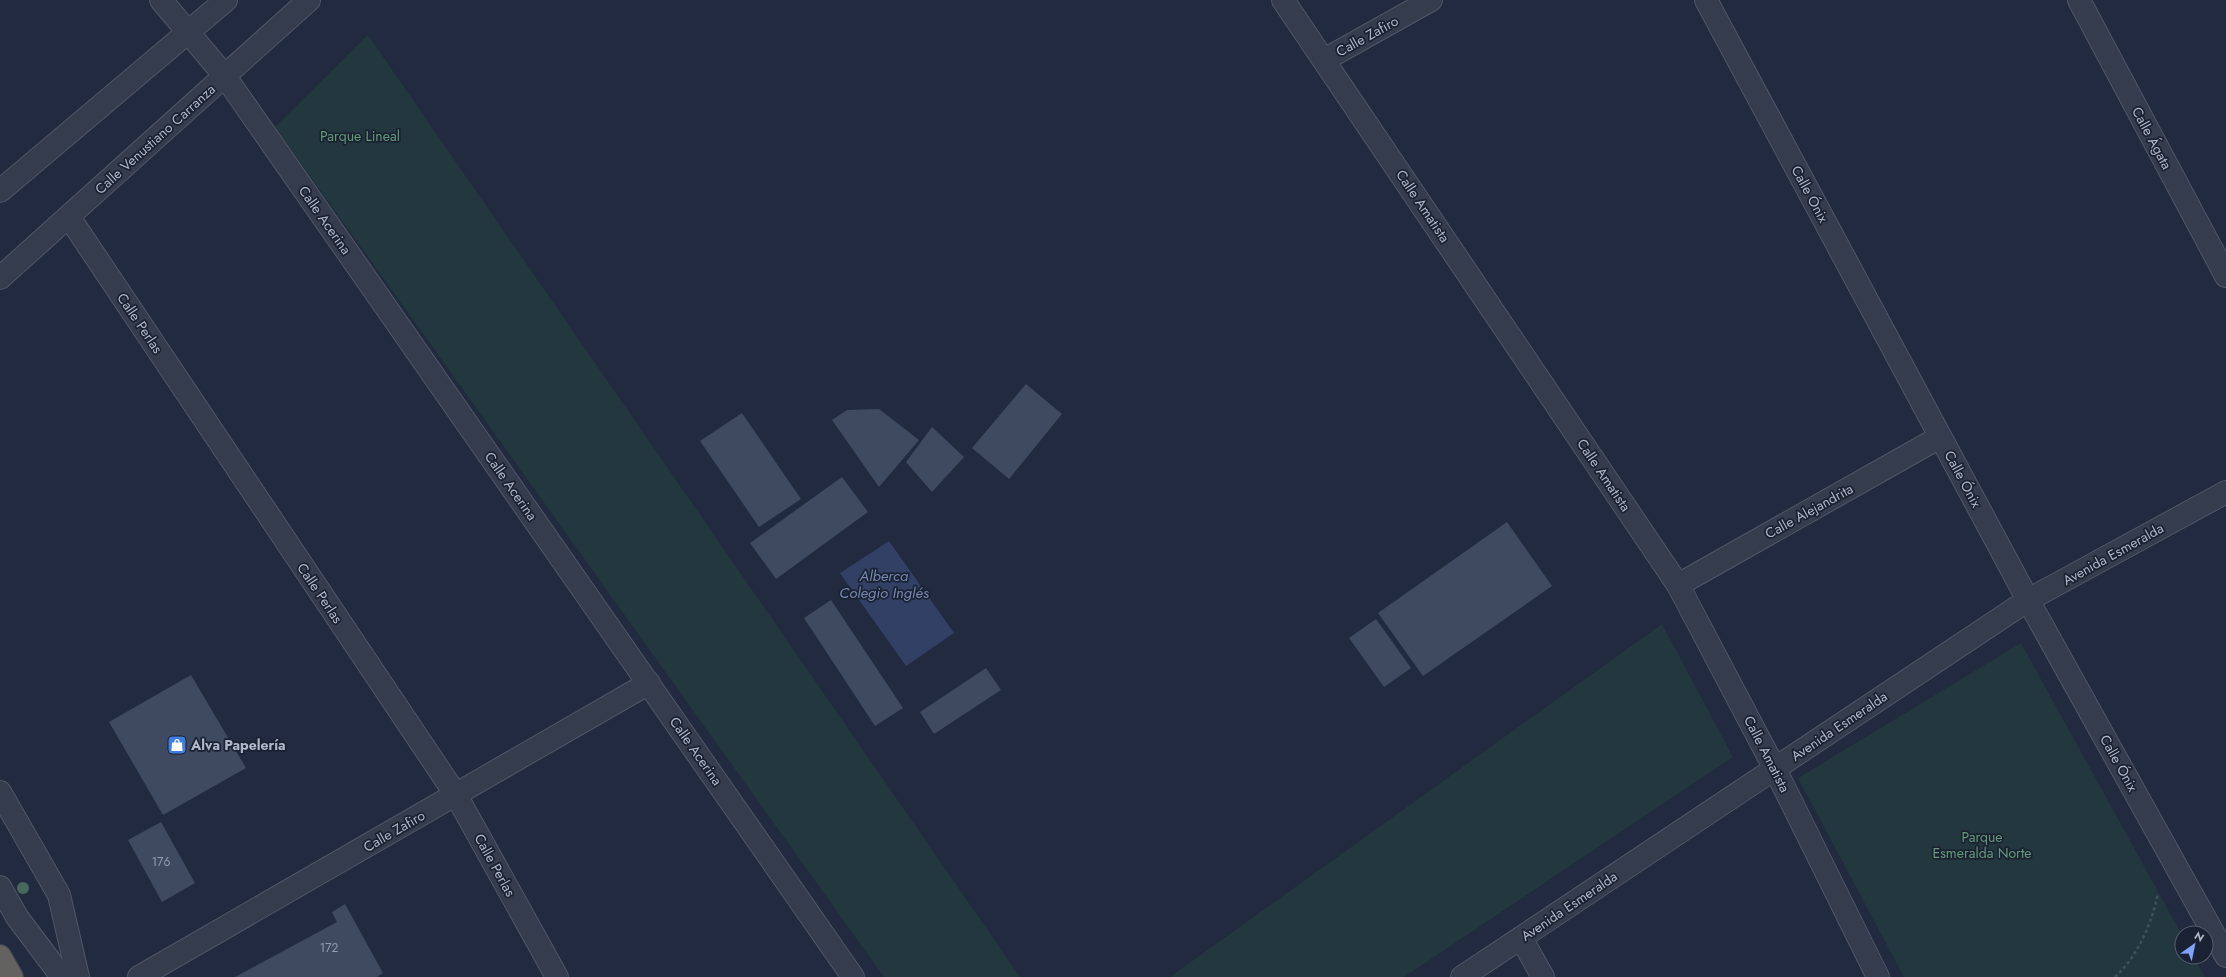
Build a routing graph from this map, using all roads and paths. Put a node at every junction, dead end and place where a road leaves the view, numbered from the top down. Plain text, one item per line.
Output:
1 (161, 0) edge
2 (226, 0) edge
3 (309, 0) edge
4 (1283, 0) edge
5 (1431, 0) edge
6 (1706, 0) edge
7 (2079, 0) edge
8 (188, 32) junction
9 (1324, 60) junction
10 (224, 75) junction
11 (0, 191) edge
12 (69, 217) junction
13 (2226, 276) edge
14 (0, 278) edge
15 (1940, 436) junction
16 (2226, 492) edge
17 (1678, 585) junction
18 (2028, 600) junction
19 (649, 684) junction
20 (1775, 769) junction
21 (0, 792) edge
22 (456, 795) junction
23 (0, 887) edge
24 (2159, 891) dead end
25 (1521, 938) junction
26 (0, 956) edge
27 (2226, 956) edge
28 (12, 977) edge
29 (62, 977) edge
30 (78, 977) edge
31 (139, 977) edge
32 (557, 977) edge
33 (853, 977) edge
34 (1462, 977) edge
35 (1542, 977) edge
36 (1878, 977) edge
37 (2115, 977) edge

1 - 8 street, Calle Acerina
2 - 8 street
3 - 10 street, Calle Venustiano Carranza
4 - 9 street, Calle Amatista
5 - 9 street, Calle Zafiro
6 - 15 street, Calle Ónix
7 - 13 street, Calle Ágata
8 - 10 street, Calle Acerina
8 - 11 street
9 - 17 street, Calle Amatista
10 - 12 street, Calle Venustiano Carranza
10 - 19 street, Calle Acerina
12 - 14 street, Calle Venustiano Carranza
12 - 22 street, Calle Perlas
15 - 17 street, Calle Alejandrita
15 - 18 street, Calle Ónix
16 - 18 street, Avenida Esmeralda
17 - 20 street, Calle Amatista
18 - 20 street, Avenida Esmeralda
18 - 27 street, Calle Ónix
19 - 22 street, Calle Zafiro
19 - 33 street, Calle Acerina
20 - 25 street, Avenida Esmeralda
20 - 36 street, Calle Amatista
21 - 30 street
22 - 31 street, Calle Zafiro
22 - 32 street, Calle Perlas
23 - 29 street
24 - 37 path
25 - 34 street, Avenida Esmeralda
25 - 35 street
26 - 28 highway

